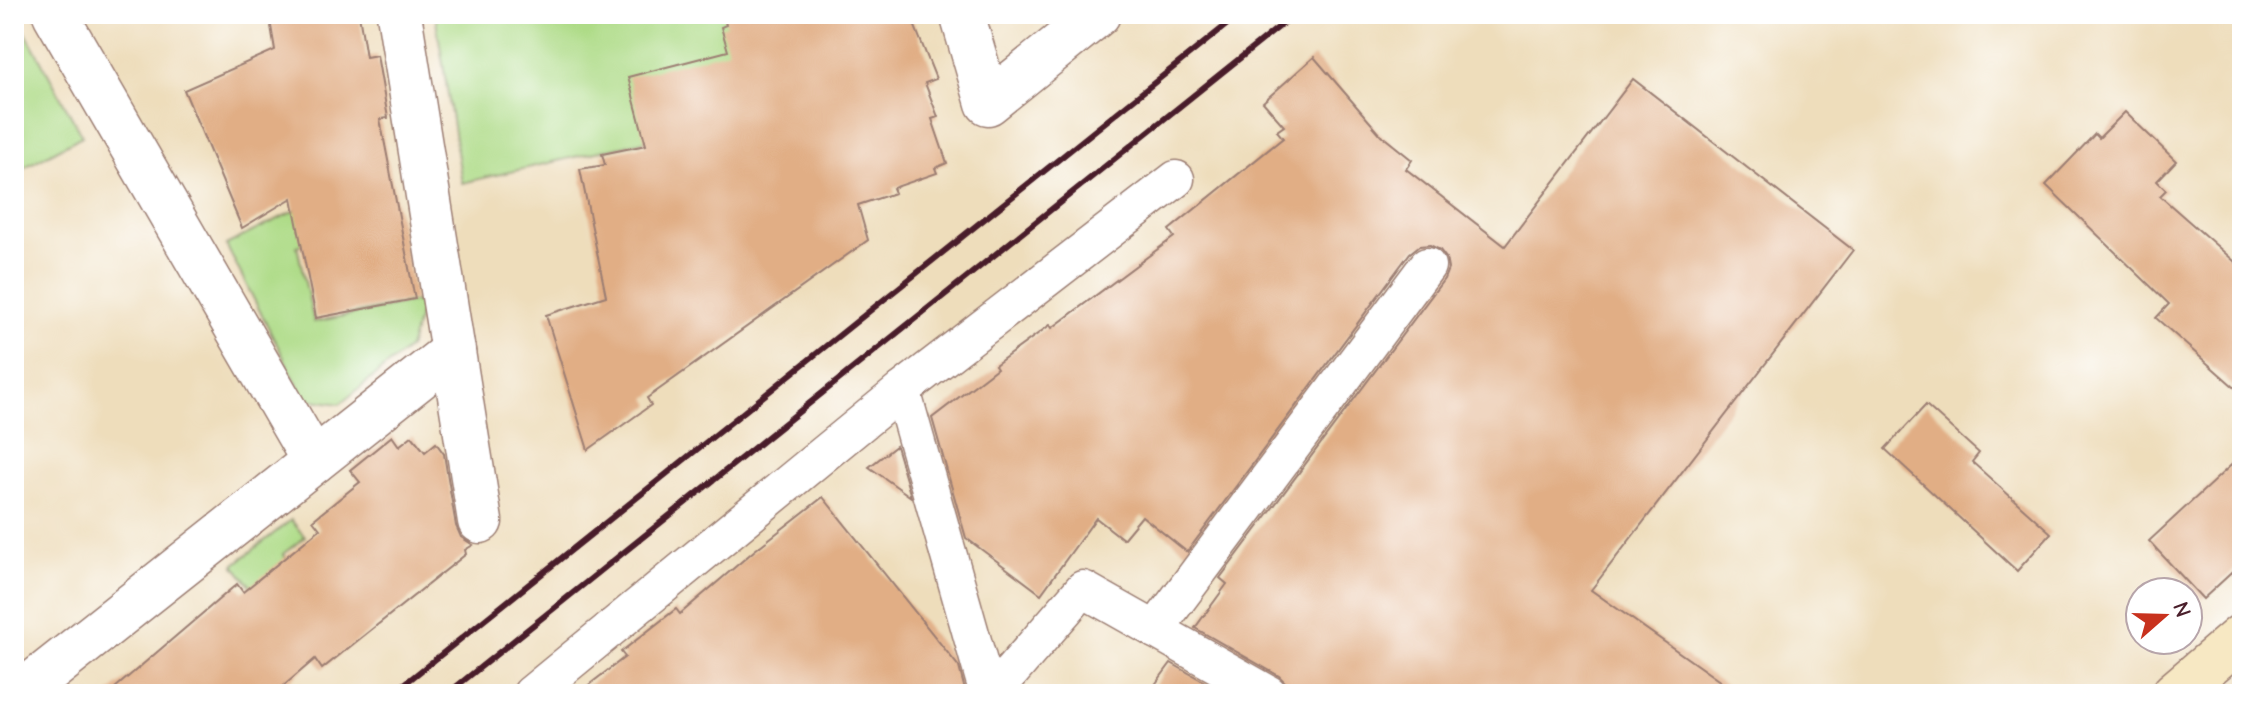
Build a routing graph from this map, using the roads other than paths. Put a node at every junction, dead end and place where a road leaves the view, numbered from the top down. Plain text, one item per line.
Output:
1 (55, 14) edge
2 (399, 14) edge
3 (962, 14) edge
4 (1098, 14) edge
5 (1176, 179) dead end
6 (1427, 266) dead end
7 (453, 351) junction
8 (902, 390) junction
9 (314, 461) junction
10 (480, 521) dead end
11 (1155, 630) junction
12 (2242, 636) edge
13 (2193, 688) edge
14 (20, 694) edge
15 (531, 694) edge
16 (990, 694) edge
17 (1269, 694) edge

1 - 9 street
2 - 7 street
3 - 4 street
5 - 8 lane
6 - 11 lane
7 - 9 street
7 - 10 street
8 - 15 lane
8 - 16 lane
9 - 14 street
11 - 16 lane
11 - 17 lane
12 - 13 main road

